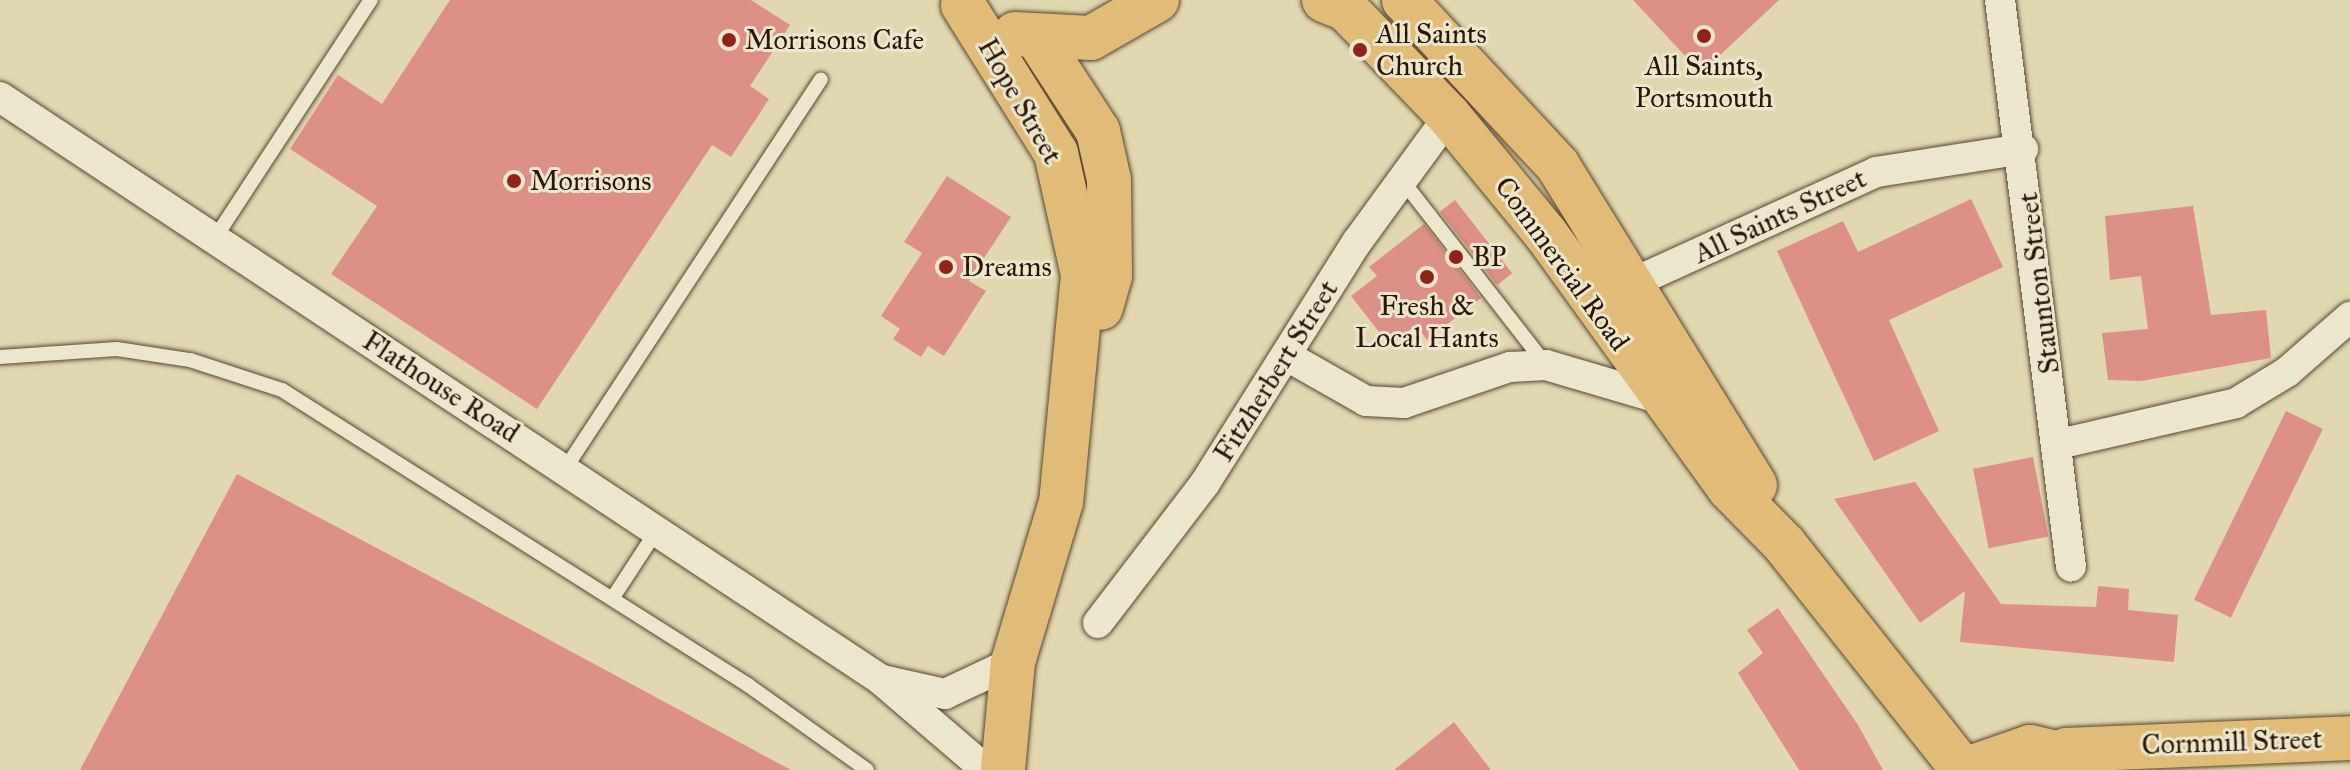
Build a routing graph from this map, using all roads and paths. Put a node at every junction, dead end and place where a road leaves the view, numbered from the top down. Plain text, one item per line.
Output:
1 (371, 0) edge
2 (1324, 0) edge
3 (1404, 0) edge
4 (2000, 0) edge
5 (961, 2) edge
6 (1157, 5) edge
7 (1038, 39) junction
8 (821, 80) dead end
9 (0, 97) edge
10 (1449, 116) junction
11 (2023, 149) junction
12 (1402, 180) junction
13 (215, 238) junction
14 (1635, 282) junction
15 (2350, 317) edge
16 (1287, 356) junction
17 (0, 357) edge
18 (1546, 365) junction
19 (1076, 391) junction
20 (1658, 398) junction
21 (2059, 444) junction
22 (565, 469) junction
23 (657, 530) junction
24 (1784, 544) junction
25 (2071, 567) dead end
26 (612, 599) junction
27 (1098, 623) dead end
28 (1013, 662) junction
29 (880, 679) junction
30 (2350, 738) edge
31 (2066, 750) junction
32 (867, 770) edge
33 (986, 770) edge
34 (1003, 770) edge
35 (1964, 770) edge
36 (2105, 770) edge

1 - 13 lane
2 - 10 main road, Commercial Road
3 - 14 main road, Commercial Road
4 - 11 street, Staunton Street
5 - 7 main road
5 - 19 main road, Hope Street
6 - 7 main road
7 - 19 main road, Hope Street
8 - 22 lane
9 - 13 street, Flathouse Road
10 - 12 street, Fitzherbert Street
10 - 20 main road, Commercial Road
11 - 14 street, All Saints Street
11 - 21 street, Staunton Street
12 - 16 street, Fitzherbert Street
12 - 18 lane
13 - 22 street, Flathouse Road
14 - 24 main road, Commercial Road
15 - 21 street
16 - 18 street
16 - 27 street, Fitzherbert Street
17 - 26 lane
18 - 20 street
19 - 28 main road, Hope Street
20 - 24 main road, Commercial Road
21 - 25 street, Staunton Street
22 - 23 street, Flathouse Road
23 - 26 lane
23 - 29 street, Flathouse Road
24 - 35 main road, Commercial Road
26 - 32 lane
28 - 29 street
28 - 34 main road, Hope Street
29 - 33 street
30 - 31 main road, Cornmill Street
31 - 35 main road, Cornmill Street
31 - 36 main road

